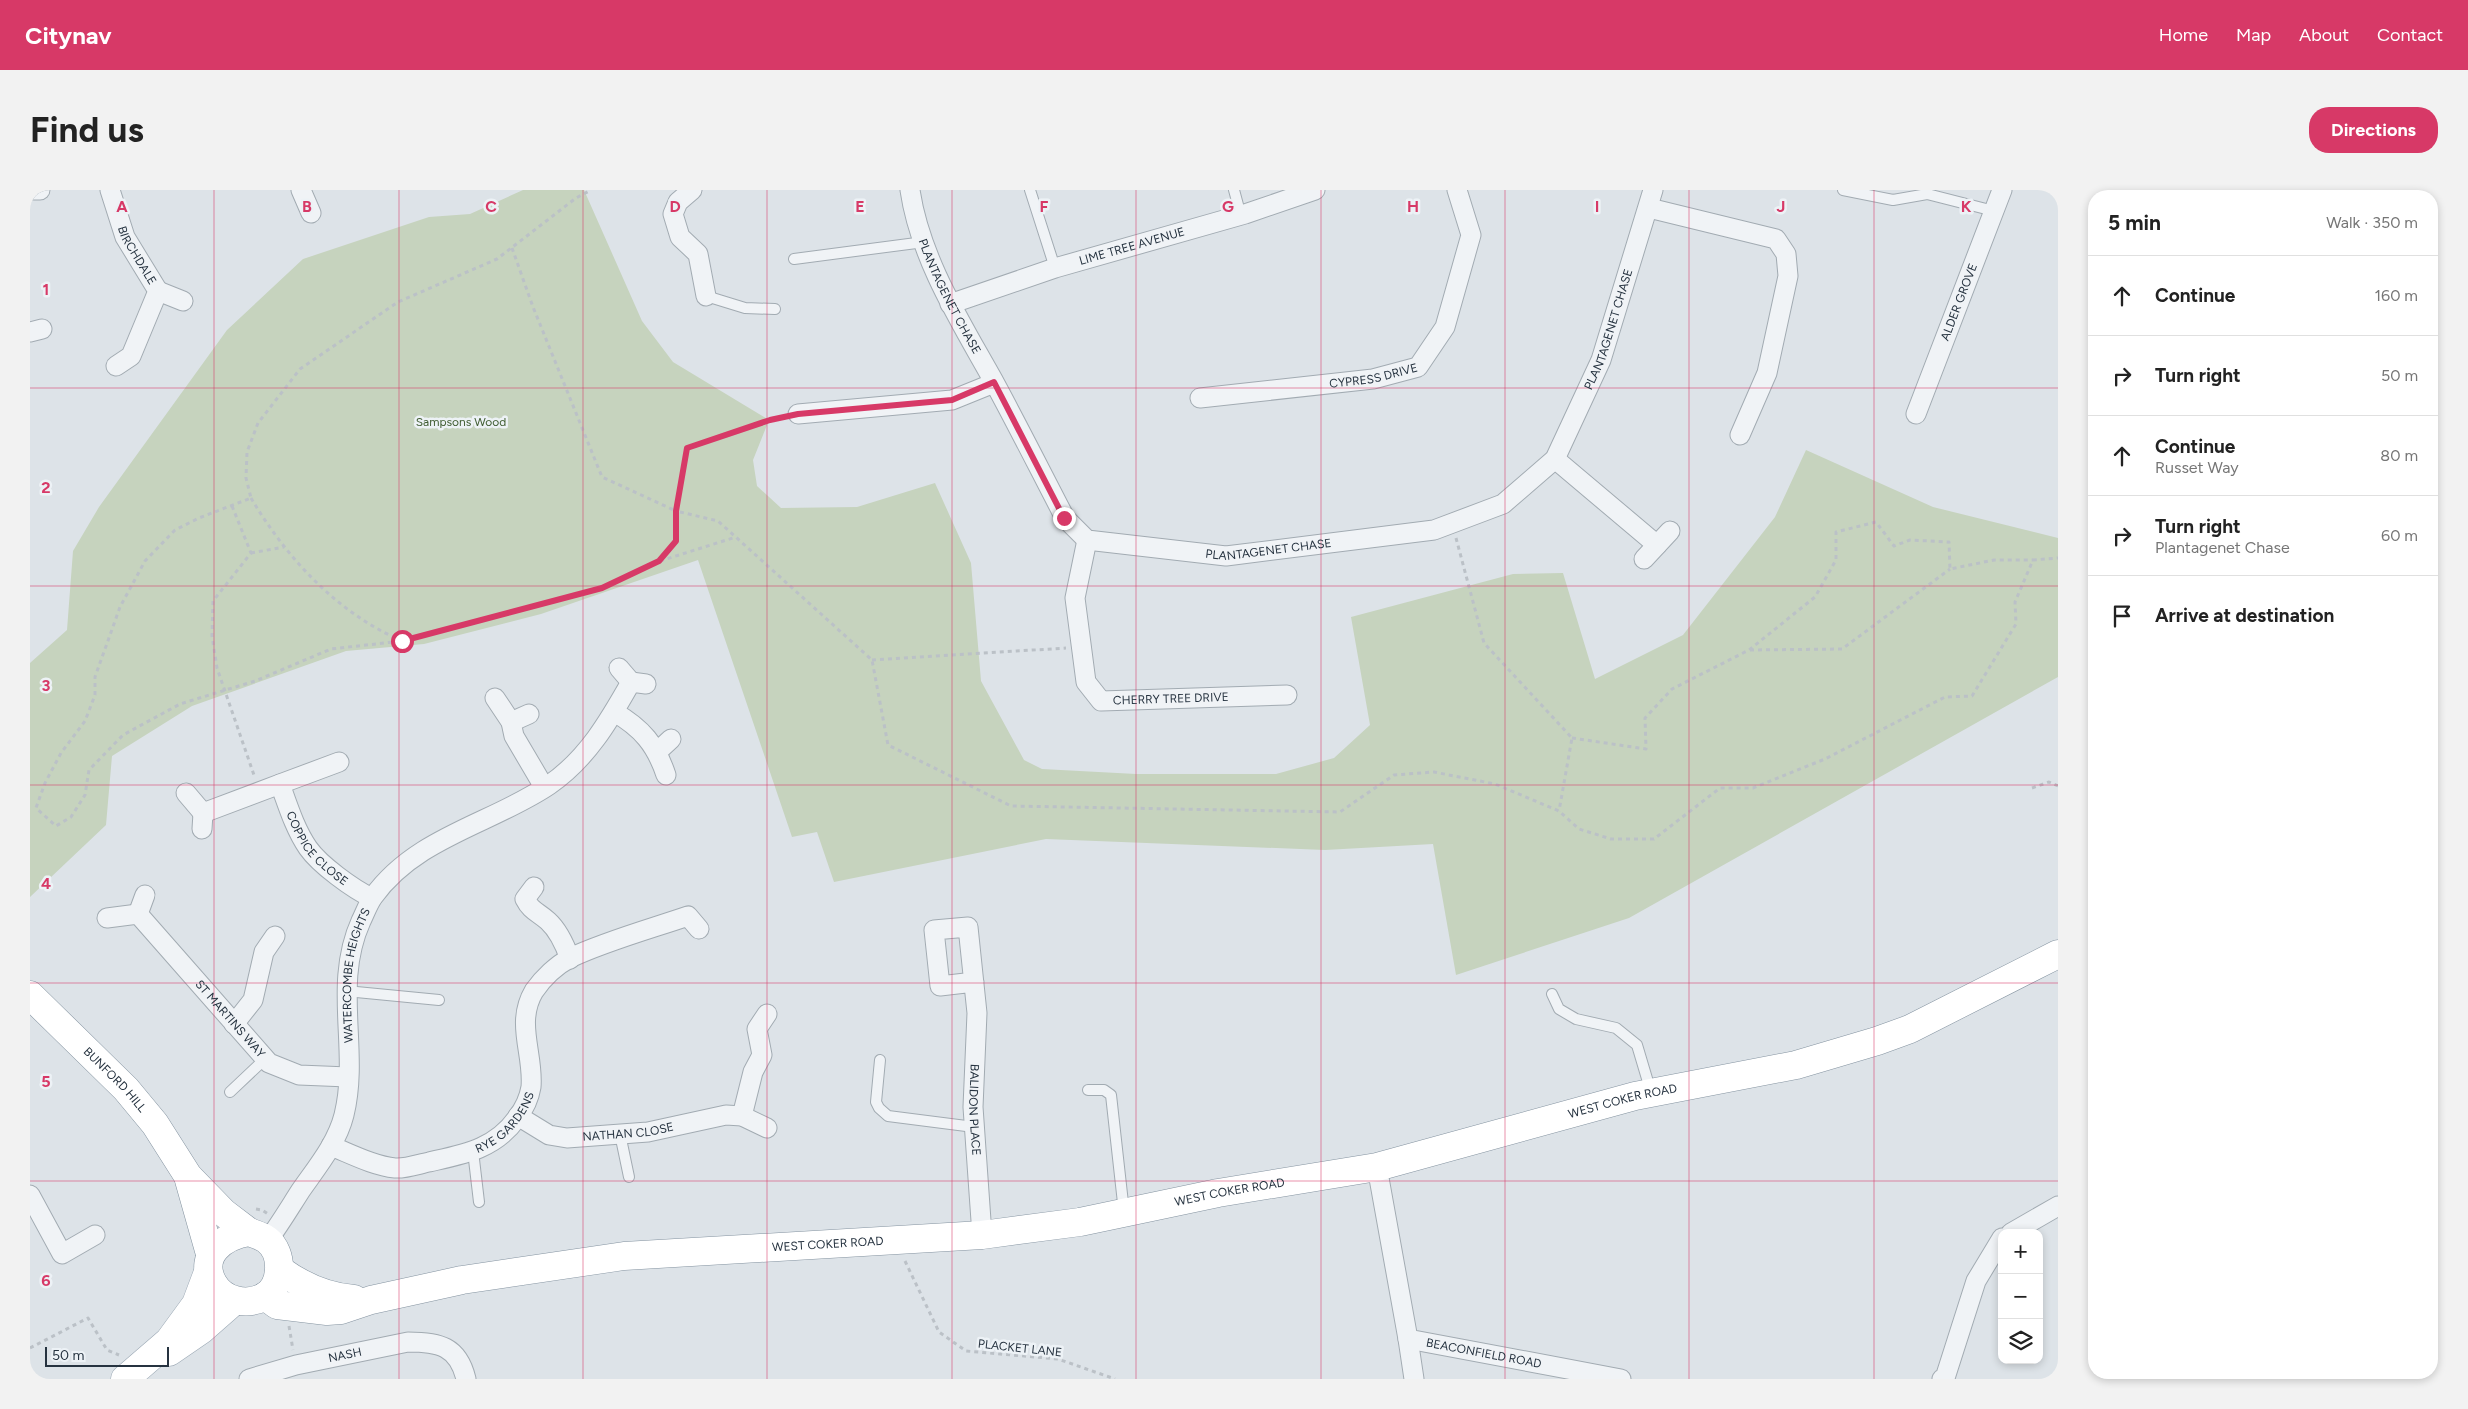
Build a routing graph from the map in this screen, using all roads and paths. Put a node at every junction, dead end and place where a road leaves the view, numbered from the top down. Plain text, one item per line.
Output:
1 (34, 190) edge
2 (40, 190) edge
3 (110, 190) edge
4 (302, 190) edge
5 (591, 190) edge
6 (692, 190) edge
7 (910, 190) edge
8 (1030, 190) edge
9 (1234, 190) edge
10 (1315, 190) edge
11 (1457, 190) edge
12 (1653, 190) edge
13 (1843, 190) edge
14 (2002, 190) edge
15 (1649, 208) junction
16 (1994, 211) junction
17 (311, 213) dead end
18 (1241, 216) junction
19 (924, 242) junction
20 (512, 248) junction
21 (794, 259) dead end
22 (1055, 268) junction
23 (158, 291) junction
24 (706, 296) joint
25 (183, 301) dead end
26 (950, 304) junction
27 (775, 309) dead end
28 (116, 366) dead end
29 (994, 382) junction
30 (1200, 398) dead end
31 (798, 414) joint
32 (1916, 414) dead end
33 (1740, 436) dead end
34 (1555, 460) junction
35 (251, 498) junction
36 (232, 506) junction
37 (676, 511) junction
38 (1452, 523) junction
39 (1670, 531) dead end
40 (736, 537) junction
41 (1087, 540) junction
42 (1657, 545) junction
43 (284, 547) junction
44 (250, 553) junction
45 (2058, 558) edge
46 (1644, 559) dead end
47 (2033, 560) junction
48 (659, 561) junction
49 (1950, 569) junction
50 (402, 641) junction
51 (1081, 647) junction
52 (1749, 650) junction
53 (872, 660) junction
54 (632, 678) dead end
55 (225, 691) junction
56 (1286, 695) dead end
57 (495, 698) dead end
58 (614, 712) junction
59 (529, 714) dead end
60 (511, 722) junction
61 (1572, 738) junction
62 (339, 762) dead end
63 (666, 775) dead end
64 (280, 784) junction
65 (2058, 786) edge
66 (544, 787) junction
67 (2032, 788) dead end
68 (260, 792) junction
69 (186, 793) dead end
70 (1559, 811) junction
71 (145, 895) dead end
72 (523, 895) dead end
73 (372, 898) junction
74 (138, 914) junction
75 (691, 915) dead end
76 (107, 918) dead end
77 (275, 936) dead end
78 (2058, 954) edge
79 (570, 958) junction
80 (974, 982) dead end
81 (346, 991) junction
82 (1552, 994) dead end
83 (30, 995) edge
84 (439, 1000) dead end
85 (234, 1024) junction
86 (755, 1024) dead end
87 (265, 1059) junction
88 (880, 1060) dead end
89 (348, 1077) junction
90 (1088, 1090) dead end
91 (230, 1092) dead end
92 (1651, 1093) junction
93 (518, 1116) junction
94 (742, 1116) junction
95 (974, 1127) junction
96 (767, 1128) dead end
97 (620, 1134) junction
98 (331, 1146) junction
99 (472, 1151) junction
100 (1377, 1167) junction
101 (188, 1176) junction
102 (629, 1177) dead end
103 (30, 1195) edge
104 (479, 1202) dead end
105 (2058, 1206) edge
106 (1124, 1213) junction
107 (2017, 1229) edge
108 (95, 1235) dead end
109 (982, 1235) junction
110 (258, 1236) junction
111 (895, 1240) junction
112 (1998, 1245) edge
113 (280, 1270) junction
114 (217, 1278) junction
115 (265, 1296) junction
116 (371, 1300) junction
117 (1408, 1339) junction
118 (30, 1348) edge
119 (107, 1350) dead end
120 (126, 1379) edge
121 (249, 1379) edge
122 (466, 1379) edge
123 (1115, 1379) edge
124 (1414, 1379) edge
125 (1621, 1379) edge
126 (1944, 1379) edge

1 - 2 street
3 - 23 street, BIRCHDALE
4 - 17 street
5 - 20 path
6 - 24 street
7 - 19 street, PLANTAGENET CHASE
8 - 22 lane
9 - 18 lane
10 - 18 street, LIME TREE AVENUE
11 - 30 street, CYPRESS DRIVE
12 - 15 street, PLANTAGENET CHASE
13 - 16 lane
14 - 16 street, ALDER GROVE
15 - 33 street
15 - 34 street, PLANTAGENET CHASE
16 - 32 street, ALDER GROVE
18 - 22 street, LIME TREE AVENUE
19 - 21 lane
19 - 26 street, PLANTAGENET CHASE
20 - 35 path
20 - 37 path
22 - 26 street, LIME TREE AVENUE
23 - 25 street, BIRCHDALE
23 - 28 street, BIRCHDALE
24 - 27 lane
26 - 29 street, PLANTAGENET CHASE
29 - 31 street
29 - 41 street, PLANTAGENET CHASE
31 - 37 path
34 - 38 street, PLANTAGENET CHASE
34 - 42 street
35 - 36 path
35 - 43 path
36 - 44 path
36 - 55 path
37 - 40 path
37 - 48 path
38 - 41 street, PLANTAGENET CHASE
38 - 61 path
39 - 42 street
40 - 48 path
40 - 53 path
41 - 51 street, CHERRY TREE DRIVE
42 - 46 street
43 - 44 path
43 - 50 path
44 - 55 path
45 - 47 path
47 - 49 path
47 - 70 path
48 - 50 path
49 - 52 path
49 - 52 path
50 - 55 path
51 - 53 path
51 - 56 street, CHERRY TREE DRIVE
52 - 61 path
53 - 70 path
54 - 58 street, WATERCOMBE HEIGHTS
55 - 68 path
57 - 60 street
58 - 63 street
58 - 66 street, WATERCOMBE HEIGHTS
59 - 60 street
60 - 66 street
61 - 70 path
62 - 64 street
64 - 68 street
64 - 73 street, COPPICE CLOSE
65 - 67 path
66 - 73 street, WATERCOMBE HEIGHTS
68 - 69 street
71 - 74 street
72 - 79 street
73 - 81 street, WATERCOMBE HEIGHTS
74 - 76 street
74 - 85 street, ST MARTINS WAY
75 - 79 street, RYE GARDENS
77 - 85 street
78 - 92 main road, WEST COKER ROAD
79 - 93 street, RYE GARDENS
80 - 95 street, BALIDON PLACE
81 - 84 lane
81 - 89 street, WATERCOMBE HEIGHTS
82 - 92 lane
83 - 101 main road, BUNFORD HILL
85 - 87 street, ST MARTINS WAY
86 - 94 street
87 - 89 street, ST MARTINS WAY
87 - 91 lane
88 - 95 lane
89 - 98 street, WATERCOMBE HEIGHTS
90 - 106 lane
92 - 100 main road, WEST COKER ROAD
93 - 97 street, NATHAN CLOSE
93 - 99 street, RYE GARDENS
94 - 96 street, NATHAN CLOSE
94 - 97 street, NATHAN CLOSE
95 - 109 street, BALIDON PLACE
97 - 102 lane
98 - 99 street, RYE GARDENS
98 - 110 street, WATERCOMBE HEIGHTS
99 - 104 lane
100 - 106 main road, WEST COKER ROAD
100 - 117 street, BEACONFIELD ROAD
101 - 110 main road
101 - 114 main road
103 - 108 street
105 - 107 street
106 - 109 main road, WEST COKER ROAD
109 - 111 main road, WEST COKER ROAD
110 - 113 main road
110 - 114 main road
111 - 116 main road, WEST COKER ROAD
111 - 123 path, PLACKET LANE
112 - 126 street
113 - 115 main road
113 - 116 main road, WEST COKER ROAD
114 - 115 main road
114 - 120 main road
114 - 120 main road
115 - 116 main road, WEST COKER ROAD
117 - 124 street, BEACONFIELD ROAD
117 - 125 street, BEACONFIELD ROAD
118 - 119 path
121 - 122 street, NASH

